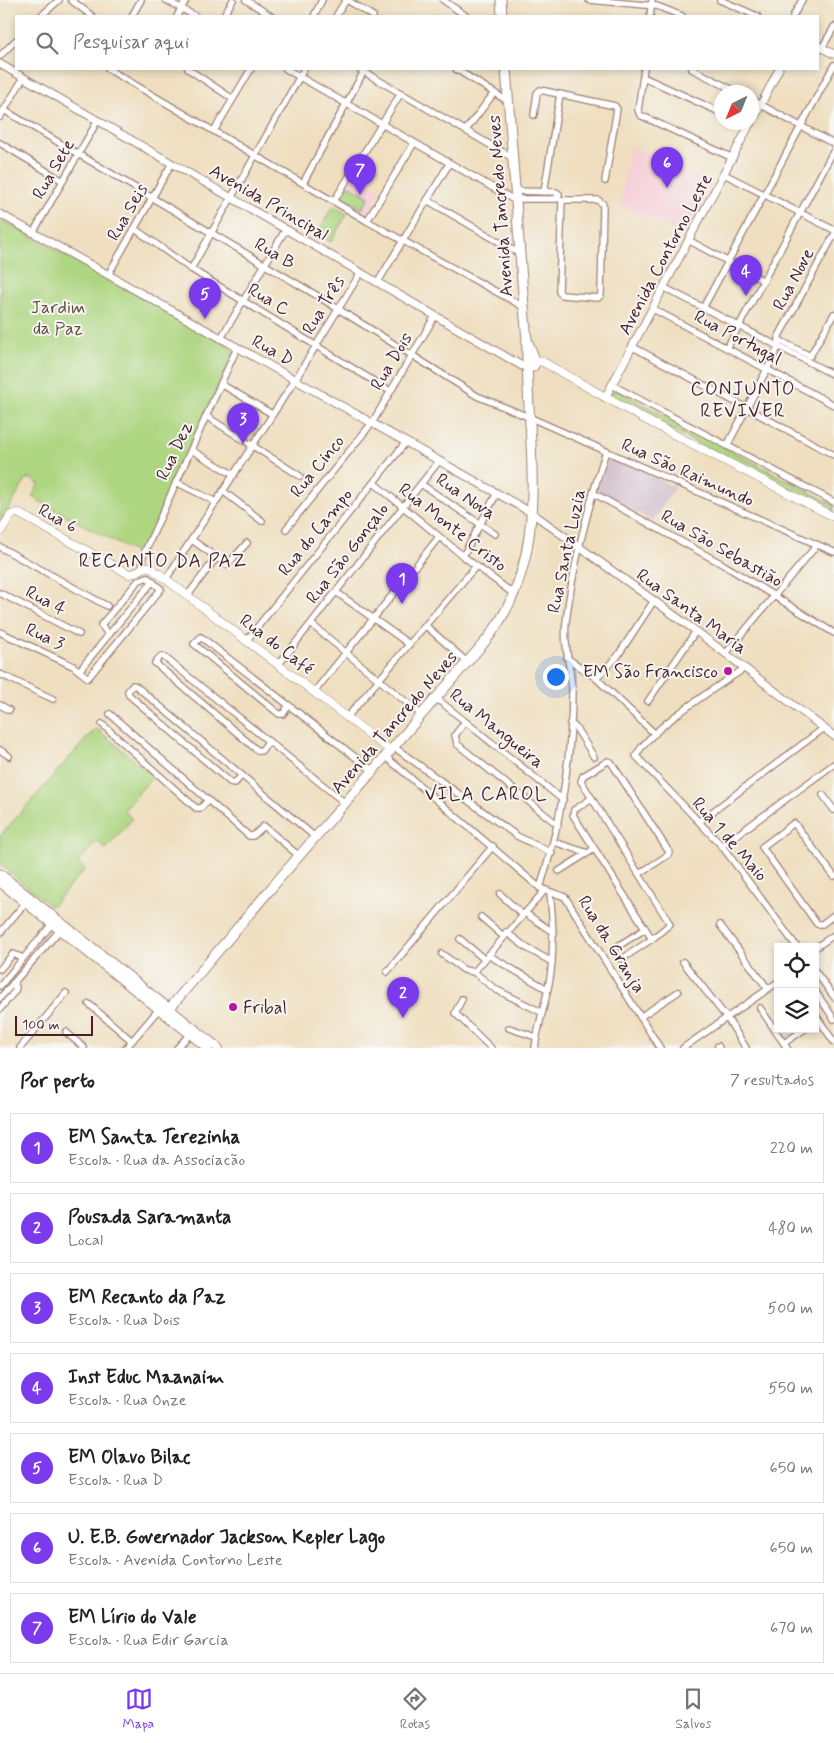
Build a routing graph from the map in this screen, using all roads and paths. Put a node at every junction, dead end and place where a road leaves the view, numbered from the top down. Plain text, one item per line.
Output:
1 (60, 0) edge
2 (71, 0) edge
3 (141, 0) edge
4 (166, 0) edge
5 (186, 0) edge
6 (233, 0) edge
7 (246, 0) edge
8 (322, 0) edge
9 (347, 0) edge
10 (443, 0) edge
11 (501, 0) edge
12 (589, 0) edge
13 (720, 0) edge
14 (802, 0) edge
15 (652, 3) edge
16 (181, 8) junction
17 (42, 15) edge
18 (91, 15) edge
19 (133, 15) edge
20 (178, 15) edge
21 (193, 15) edge
22 (224, 15) edge
23 (269, 15) edge
24 (314, 15) edge
25 (337, 15) edge
26 (371, 15) edge
27 (465, 15) edge
28 (502, 15) edge
29 (680, 15) edge
30 (756, 15) edge
31 (794, 15) edge
32 (834, 26) edge
33 (15, 41) edge
34 (820, 47) edge
35 (834, 54) edge
36 (0, 56) edge
37 (0, 64) edge
38 (834, 65) edge
39 (110, 70) edge
40 (191, 70) edge
41 (250, 70) edge
42 (288, 70) edge
43 (304, 70) edge
44 (362, 70) edge
45 (458, 70) edge
46 (506, 70) edge
47 (644, 70) edge
48 (694, 70) edge
49 (778, 70) edge
50 (24, 77) junction
51 (300, 77) junction
52 (643, 77) junction
53 (723, 85) edge
54 (401, 93) junction
55 (494, 93) junction
56 (560, 94) junction
57 (233, 98) junction
58 (509, 102) junction
59 (346, 103) junction
60 (760, 104) joint
61 (4, 110) junction
62 (714, 110) edge
63 (534, 115) dead end
64 (0, 117) edge
65 (98, 120) junction
66 (382, 124) junction
67 (801, 126) junction
68 (466, 130) junction
69 (748, 130) edge
70 (214, 131) junction
71 (0, 143) edge
72 (414, 143) junction
73 (834, 144) edge
74 (834, 150) edge
75 (78, 154) junction
76 (255, 155) junction
77 (513, 158) junction
78 (733, 158) junction
79 (172, 163) junction
80 (449, 164) junction
81 (724, 174) junction
82 (63, 181) junction
83 (605, 181) dead end
84 (303, 183) junction
85 (544, 192) junction
86 (765, 194) junction
87 (516, 197) junction
88 (232, 198) junction
89 (152, 199) junction
90 (560, 199) junction
91 (427, 200) junction
92 (334, 201) junction
93 (801, 212) junction
94 (0, 214) edge
95 (367, 221) junction
96 (135, 229) junction
97 (286, 229) junction
98 (834, 230) edge
99 (33, 233) junction
100 (213, 233) junction
101 (834, 235) edge
102 (403, 241) junction
103 (690, 241) junction
104 (520, 254) junction
105 (728, 262) junction
106 (264, 265) junction
107 (192, 270) junction
108 (360, 272) junction
109 (108, 275) junction
110 (764, 281) junction
111 (378, 282) junction
112 (665, 288) junction
113 (243, 301) junction
114 (524, 307) junction
115 (703, 308) junction
116 (338, 309) junction
117 (653, 309) junction
118 (834, 314) edge
119 (435, 316) junction
120 (739, 327) junction
121 (221, 338) junction
122 (778, 342) junction
123 (316, 345) junction
124 (632, 347) junction
125 (237, 348) junction
126 (727, 348) junction
127 (413, 356) junction
128 (531, 363) junction
129 (767, 370) junction
130 (834, 375) edge
131 (295, 380) junction
132 (221, 384) junction
133 (612, 385) junction
134 (390, 391) junction
135 (605, 398) junction
136 (834, 405) edge
137 (746, 408) junction
138 (272, 414) junction
139 (206, 416) junction
140 (531, 418) junction
141 (372, 423) junction
142 (406, 442) junction
143 (252, 445) junction
144 (727, 446) junction
145 (191, 450) junction
146 (606, 452) junction
147 (834, 455) edge
148 (439, 461) junction
149 (234, 475) junction
150 (300, 476) dead end
151 (176, 482) junction
152 (374, 483) junction
153 (420, 484) junction
154 (223, 491) junction
155 (497, 493) junction
156 (593, 493) junction
157 (216, 502) junction
158 (834, 502) edge
159 (403, 507) junction
160 (532, 513) junction
161 (834, 517) edge
162 (262, 520) dead end
163 (480, 524) junction
164 (286, 529) dead end
165 (0, 532) edge
166 (495, 534) dead end
167 (439, 537) junction
168 (192, 540) junction
169 (247, 543) dead end
170 (817, 545) junction
171 (0, 546) edge
172 (579, 547) junction
173 (834, 552) edge
174 (463, 556) junction
175 (216, 558) junction
176 (476, 566) junction
177 (143, 567) junction
178 (166, 579) junction
179 (153, 581) junction
180 (336, 592) junction
181 (0, 593) edge
182 (515, 594) junction
183 (188, 595) junction
184 (774, 596) junction
185 (653, 602) junction
186 (107, 606) dead end
187 (374, 619) junction
188 (311, 624) junction
189 (426, 626) junction
190 (696, 631) junction
191 (0, 632) edge
192 (834, 633) edge
193 (79, 634) dead end
194 (109, 635) junction
195 (247, 640) junction
196 (409, 644) junction
197 (347, 652) junction
198 (726, 653) junction
199 (567, 658) junction
200 (467, 662) junction
201 (279, 664) junction
202 (744, 668) junction
203 (78, 670) junction
204 (0, 674) edge
205 (596, 678) junction
206 (380, 680) junction
207 (315, 691) junction
208 (436, 698) junction
209 (53, 699) dead end
210 (648, 701) dead end
211 (0, 705) edge
212 (289, 705) junction
213 (9, 710) dead end
214 (110, 714) dead end
215 (422, 715) junction
216 (348, 716) junction
217 (465, 722) junction
218 (102, 724) dead end
219 (570, 724) junction
220 (824, 728) junction
221 (655, 734) junction
222 (834, 736) edge
223 (268, 742) junction
224 (0, 750) edge
225 (390, 751) junction
226 (9, 756) dead end
227 (594, 756) dead end
228 (834, 764) edge
229 (373, 770) junction
230 (242, 775) junction
231 (823, 795) dead end
232 (592, 798) junction
233 (208, 800) junction
234 (563, 800) junction
235 (345, 803) junction
236 (834, 810) edge
237 (700, 821) junction
238 (558, 825) junction
239 (315, 837) junction
240 (554, 842) junction
241 (493, 846) junction
242 (722, 846) junction
243 (591, 851) junction
244 (552, 853) junction
245 (299, 856) junction
246 (559, 871) dead end
247 (0, 874) edge
248 (639, 874) junction
249 (834, 876) edge
250 (0, 882) edge
251 (545, 890) junction
252 (500, 894) dead end
253 (26, 902) junction
254 (524, 914) junction
255 (834, 915) edge
256 (481, 918) dead end
257 (52, 924) junction
258 (720, 925) dead end
259 (645, 929) junction
260 (60, 930) junction
261 (0, 932) edge
262 (504, 934) junction
263 (554, 934) junction
264 (834, 935) edge
265 (460, 939) dead end
266 (652, 939) junction
267 (794, 943) edge
268 (819, 945) edge
269 (442, 954) dead end
270 (486, 957) junction
271 (24, 958) junction
272 (552, 962) junction
273 (683, 962) dead end
274 (0, 968) edge
275 (387, 972) dead end
276 (474, 972) junction
277 (819, 976) edge
278 (13, 982) junction
279 (774, 985) edge
280 (0, 986) edge
281 (547, 989) junction
282 (768, 989) junction
283 (678, 992) dead end
284 (66, 993) dead end
285 (833, 995) edge
286 (819, 997) edge
287 (0, 998) edge
288 (462, 999) dead end
289 (88, 1004) dead end
290 (760, 1008) dead end
291 (0, 1009) edge
292 (159, 1009) junction
293 (168, 1012) junction
294 (541, 1012) junction
295 (640, 1017) junction
296 (727, 1018) junction
297 (834, 1019) edge
298 (819, 1023) edge
299 (509, 1028) dead end
300 (66, 1032) dead end
301 (801, 1033) edge
302 (190, 1034) junction
303 (536, 1037) junction
304 (132, 1041) junction
305 (834, 1042) edge
306 (691, 1046) edge
307 (786, 1046) edge
308 (20, 1048) edge
309 (84, 1048) edge
310 (126, 1048) edge
311 (177, 1048) edge
312 (208, 1048) edge
313 (218, 1048) edge
314 (491, 1048) edge
315 (535, 1048) edge
316 (660, 1048) edge
317 (683, 1048) edge
318 (746, 1048) edge

1 - 17 street
2 - 18 street
3 - 19 street
4 - 16 street
5 - 16 street
6 - 22 street
7 - 23 street
8 - 24 street
9 - 25 street
9 - 26 street
10 - 27 street
11 - 28 main road
12 - 15 street
13 - 30 street
14 - 31 street
15 - 29 street
16 - 20 street
16 - 21 street
32 - 34 street
33 - 36 street
34 - 35 street
37 - 50 street, Avenida Principal
38 - 67 street
39 - 70 street
40 - 57 street
41 - 57 street
42 - 51 street
43 - 51 street
44 - 54 street
44 - 59 street
45 - 55 street
46 - 58 main road, Avenida Tancredo Neves
47 - 52 street
48 - 53 street
49 - 60 street, Avenida Contorno Leste
50 - 61 street
50 - 65 street, Avenida Principal
51 - 59 street
51 - 76 street
52 - 62 street
52 - 78 street
54 - 66 street
54 - 68 street
55 - 58 street
55 - 68 street
56 - 63 street
56 - 83 street
56 - 85 street
57 - 70 street
58 - 77 main road, Avenida Tancredo Neves
59 - 66 street
59 - 84 street
60 - 67 street
61 - 64 street
61 - 75 street, Rua B
65 - 75 street, Rua Sete
65 - 79 street, Avenida Principal
66 - 72 street
66 - 92 street
67 - 73 street
67 - 86 street
68 - 77 street
69 - 78 street, Avenida Contorno Leste
70 - 76 street
71 - 82 street
72 - 80 street
72 - 95 street
74 - 93 street
75 - 82 street, Rua Sete
75 - 89 street, Rua B
76 - 84 street
76 - 88 street
77 - 87 main road, Avenida Tancredo Neves
78 - 81 street, Avenida Contorno Leste
79 - 88 street, Avenida Principal
79 - 89 street, Rua Seis
80 - 87 street
80 - 91 street
81 - 86 street
81 - 103 street, Avenida Contorno Leste
82 - 99 street, Rua Sete
84 - 92 street
85 - 87 street
85 - 90 street
86 - 93 street
86 - 105 street
87 - 90 street
87 - 104 main road, Avenida Tancredo Neves
88 - 97 street, Avenida Principal
88 - 100 street
89 - 96 street, Rua Seis
89 - 100 street, Rua B
90 - 90 street
91 - 102 street
91 - 104 street
92 - 95 street
93 - 98 street
93 - 110 street
94 - 99 street, Rua D
95 - 102 street
96 - 107 street, Rua C
96 - 109 street, Rua Seis
97 - 106 street
97 - 108 street, Avenida Principal
99 - 109 street, Rua D
100 - 106 street, Rua B
100 - 107 street
101 - 122 street, Rua Nove
102 - 111 street
102 - 114 street
103 - 105 street
103 - 112 street, Avenida Contorno Leste
104 - 114 main road, Avenida Tancredo Neves
105 - 110 street
105 - 115 street
106 - 113 street
106 - 116 street, Rua B
107 - 113 street, Rua C
108 - 111 street, Avenida Principal
108 - 116 street, Rua Três
109 - 121 street, Rua D
110 - 120 street
111 - 119 street, Avenida Principal
112 - 115 street
112 - 117 street, Avenida Contorno Leste
113 - 121 street
113 - 123 street, Rua C
114 - 128 main road, Avenida Tancredo Neves
115 - 120 street
116 - 123 street, Rua Três
116 - 127 street, Rua B
117 - 124 street, Avenida Contorno Leste
117 - 126 street, Rua Portugal
118 - 122 street, Rua Nove
119 - 127 street, Rua Dois
119 - 128 street, Avenida Principal
120 - 122 street
120 - 126 street
121 - 125 street, Rua D
122 - 129 street
122 - 130 street
123 - 131 street, Rua Três
123 - 134 street, Rua C
124 - 133 street, Avenida Contorno Leste
124 - 137 street
125 - 131 street, Rua D
125 - 132 street, Rua Dez
126 - 129 street, Rua Portugal
127 - 134 street, Rua Dois
127 - 140 street, Rua B
128 - 135 main road
128 - 140 main road, Avenida Tancredo Neves
129 - 136 street, Rua Portugal
129 - 137 street
131 - 138 street
131 - 141 street, Rua D
132 - 138 street
132 - 139 street, Rua Dez
133 - 135 street, Avenida Contorno Leste
133 - 144 street
134 - 141 street, Rua Dois
135 - 161 main road
137 - 144 street
137 - 147 street
138 - 143 street
139 - 143 street
139 - 145 street, Rua Dez
140 - 146 street, Rua São Raimundo
140 - 160 main road, Avenida Tancredo Neves
141 - 142 street, Rua D
141 - 164 street, Rua Cinco
142 - 148 street, Rua D
142 - 152 street, Rua do Campo
143 - 149 street
143 - 150 street
144 - 158 street
145 - 149 street
145 - 151 street, Rua Dez
146 - 156 street, Rua Santa Luzia
146 - 170 street, Rua São Raimundo
148 - 153 street, Rua São Gonçalo
148 - 155 street, Rua D
149 - 154 street
151 - 157 street
151 - 177 street, Rua Dez
152 - 159 street, Rua Monte Cristo
152 - 195 street, Rua do Campo
153 - 159 street, Rua São Gonçalo
153 - 163 street, Rua Nova
154 - 157 street
154 - 162 street
155 - 160 street, Rua D
155 - 163 street
156 - 172 street, Rua Santa Luzia
156 - 184 street, Rua São Sebastião
157 - 168 street
159 - 167 street, Rua Monte Cristo
159 - 180 street, Rua São Gonçalo
160 - 172 street, Rua Santa Maria
160 - 182 main road, Avenida Tancredo Neves
163 - 166 street, Rua Nova
163 - 174 street
165 - 177 main road, Rua 6
167 - 174 street, Rua Monte Cristo
167 - 187 street
168 - 175 street
168 - 178 street
169 - 175 street
170 - 173 street, Rua São Raimundo
170 - 184 street
171 - 186 street
172 - 185 street, Rua Santa Maria
172 - 199 street, Rua Santa Luzia
174 - 176 street, Rua Monte Cristo
175 - 183 street
176 - 182 street, Rua Monte Cristo
176 - 189 street
177 - 178 main road, Rua do Café
178 - 183 main road, Rua do Café
179 - 194 street
179 - 194 street
179 - 203 street
180 - 187 street
180 - 188 street, Rua São Gonçalo
181 - 193 street, Rua 4
182 - 200 main road, Avenida Tancredo Neves
183 - 195 main road, Rua do Café
184 - 192 street, Rua São Sebastião
184 - 198 street
185 - 190 street, Rua Santa Maria
185 - 205 street
187 - 196 street
187 - 197 street
188 - 197 street
188 - 201 street, Rua São Gonçalo
189 - 196 street
189 - 200 street
190 - 198 street, Rua Santa Maria
190 - 210 street
191 - 203 street, Rua 3
194 - 203 street
195 - 201 main road, Rua do Café
196 - 206 street
197 - 206 street
197 - 207 street
198 - 202 street, Rua Santa Maria
199 - 205 street
199 - 219 street, Rua Santa Luzia
200 - 208 main road, Avenida Tancredo Neves
201 - 207 main road, Rua do Café
202 - 220 street, Rua Santa Maria
202 - 221 street
204 - 209 street
205 - 221 street
206 - 215 street
206 - 216 street
207 - 216 main road, Rua do Café
208 - 215 main road, Avenida Tancredo Neves
208 - 217 street, Rua Mangueira
211 - 213 street
212 - 212 street
212 - 229 street
214 - 233 street
215 - 225 main road, Avenida Tancredo Neves
216 - 225 main road, Rua do Café
217 - 234 street, Rua Mangueira
217 - 238 street
218 - 233 street
219 - 227 street
219 - 234 street, Rua Santa Luzia
220 - 222 street, Rua Santa Maria
220 - 237 street
221 - 237 street, Rua 1 de Maio
223 - 223 street
223 - 235 street
224 - 226 street
225 - 229 main road, Avenida Tancredo Neves
225 - 241 street, Rua da Granja
225 - 244 street
228 - 242 street
229 - 235 main road, Avenida Tancredo Neves
230 - 230 street
230 - 239 street
231 - 236 street
232 - 243 street
232 - 248 street
232 - 248 street
233 - 245 street
234 - 238 street, Rua Santa Luzia
235 - 239 main road, Avenida Tancredo Neves
237 - 242 street, Rua 1 de Maio
238 - 240 street, Rua Santa Luzia
239 - 245 main road, Avenida Tancredo Neves
240 - 243 street
240 - 244 street, Rua Santa Luzia
241 - 251 street, Rua da Granja
241 - 275 street
242 - 267 street, Rua 1 de Maio
243 - 246 street
243 - 259 street
244 - 251 street, Rua Santa Luzia
245 - 293 main road, Avenida Tancredo Neves
247 - 293 main road
248 - 266 street
249 - 255 street
250 - 253 main road
251 - 254 street
251 - 263 street
251 - 295 street, Rua da Granja
252 - 254 street
253 - 257 main road
253 - 261 street
254 - 262 street
254 - 263 street
256 - 262 street
257 - 260 main road
257 - 271 street
258 - 282 street
259 - 266 street
259 - 266 street
260 - 278 street
260 - 292 main road
262 - 270 street
262 - 272 street
263 - 272 street
264 - 268 street
265 - 270 street
269 - 276 street
270 - 276 street
270 - 281 street
271 - 274 street
271 - 280 street
272 - 281 street
273 - 296 street
276 - 294 street
277 - 285 street
278 - 287 street
278 - 291 street
279 - 282 street
281 - 294 street
282 - 296 street
283 - 295 street
284 - 308 street
286 - 297 street
288 - 314 street
289 - 304 street
290 - 307 street
292 - 293 main road
292 - 304 street
293 - 302 main road
293 - 313 main road
294 - 303 street
295 - 316 street, Rua da Granja
296 - 306 street
296 - 318 street
298 - 305 street
299 - 303 street
300 - 309 street
301 - 307 street
302 - 311 street
302 - 312 main road
303 - 315 street
304 - 310 street
306 - 317 street

